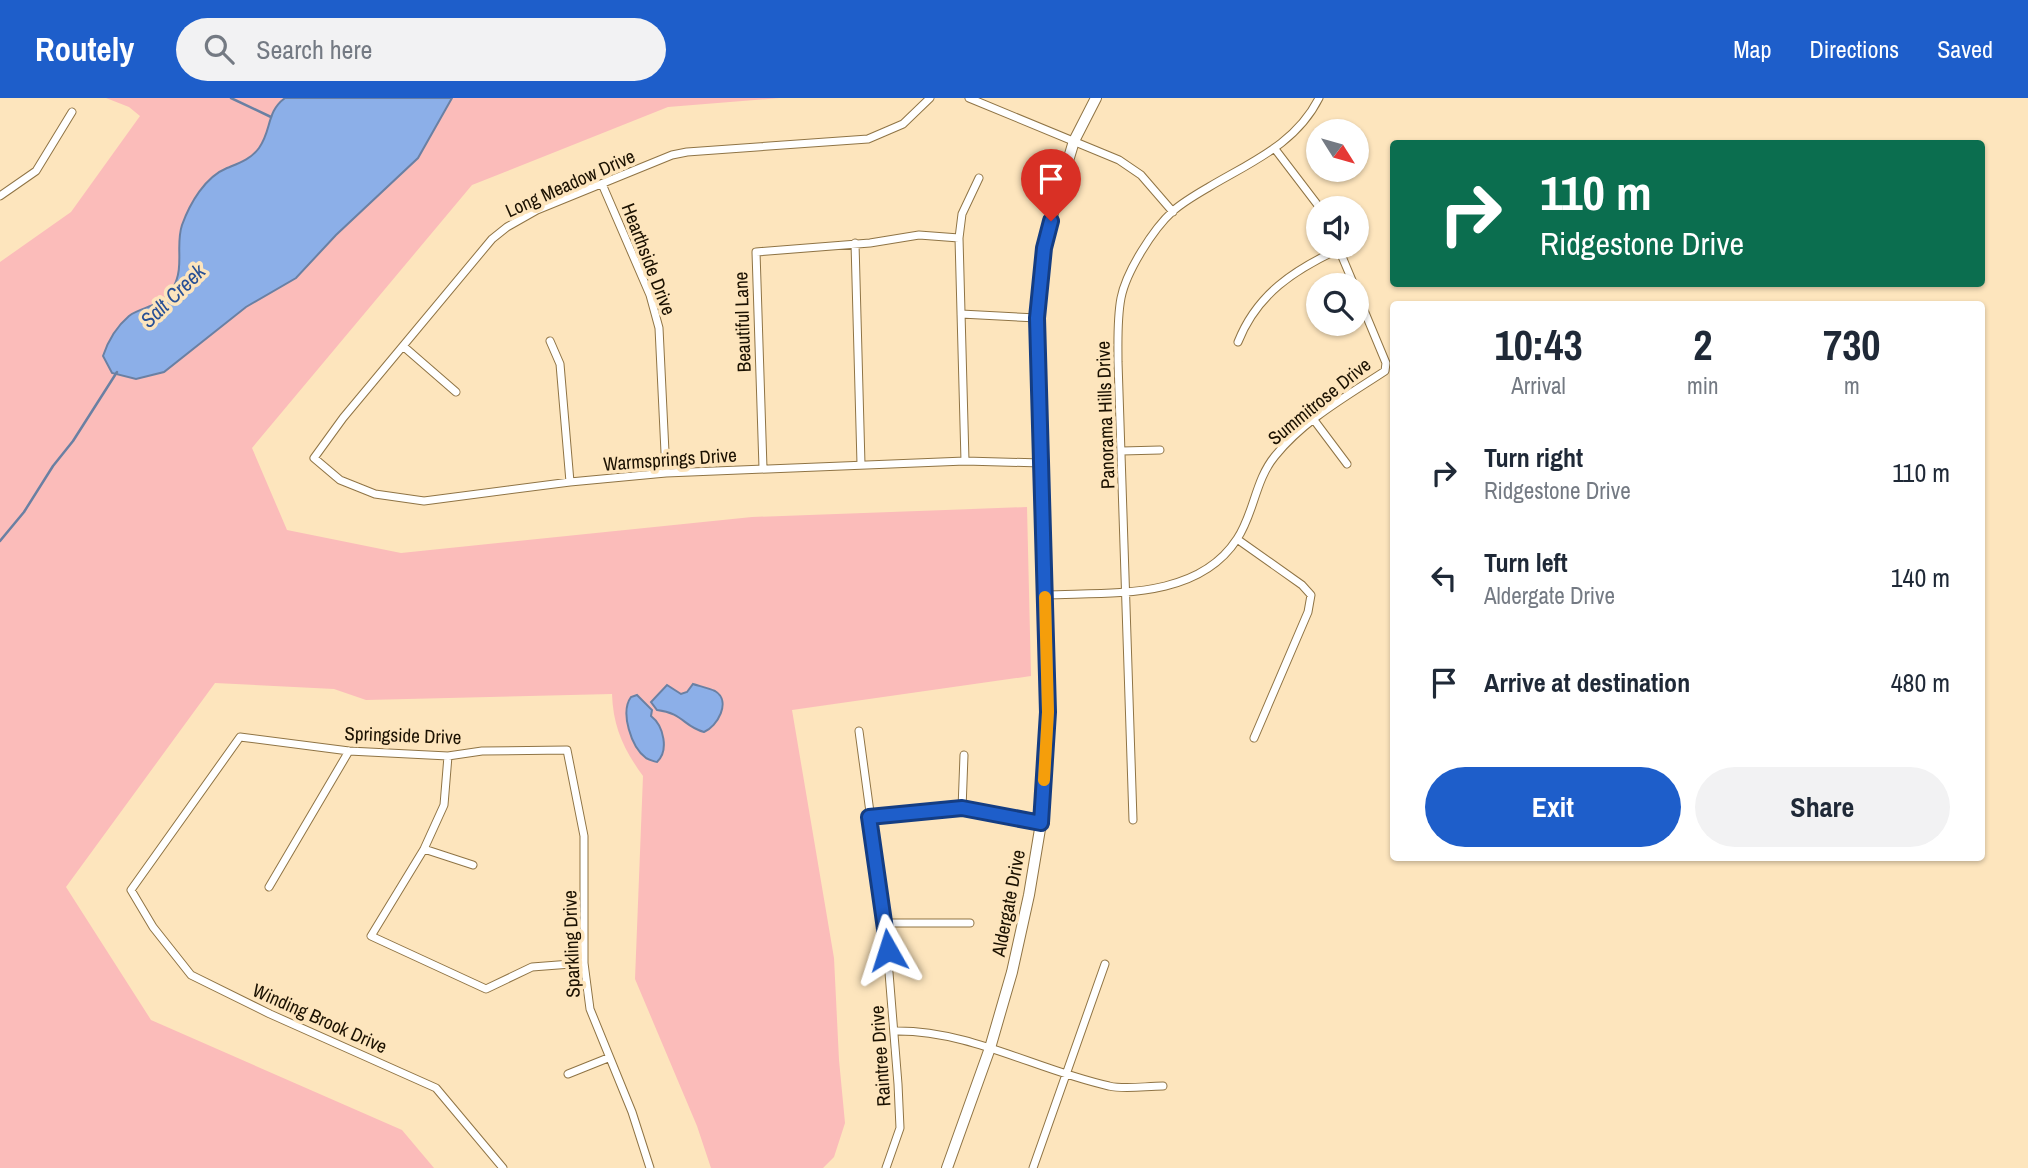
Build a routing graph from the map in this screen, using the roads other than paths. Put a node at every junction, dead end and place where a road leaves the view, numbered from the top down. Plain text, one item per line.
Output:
1 (930, 98) edge
2 (969, 98) edge
3 (1096, 98) edge
4 (1319, 98) edge
5 (72, 112) dead end
6 (1074, 141) junction
7 (1275, 149) junction
8 (979, 178) dead end
9 (602, 184) junction
10 (1311, 196) edge
11 (0, 197) edge
12 (1173, 212) junction
13 (959, 238) junction
14 (855, 243) junction
15 (1318, 259) edge
16 (961, 314) junction
17 (1037, 318) junction
18 (1369, 322) edge
19 (550, 341) dead end
20 (1238, 342) dead end
21 (403, 346) junction
22 (456, 392) dead end
23 (1314, 419) junction
24 (1160, 450) dead end
25 (1122, 451) junction
26 (314, 458) joint
27 (965, 461) junction
28 (1041, 463) junction
29 (861, 464) junction
30 (1347, 464) dead end
31 (763, 468) junction
32 (666, 473) junction
33 (570, 482) junction
34 (1237, 539) junction
35 (1125, 592) junction
36 (1045, 595) junction
37 (859, 731) dead end
38 (1254, 738) dead end
39 (566, 750) joint
40 (349, 751) junction
41 (964, 755) dead end
42 (447, 756) junction
43 (962, 808) junction
44 (869, 817) junction
45 (1133, 820) dead end
46 (1041, 823) junction
47 (424, 849) junction
48 (473, 865) dead end
49 (269, 887) dead end
50 (131, 890) joint
51 (886, 923) junction
52 (970, 923) dead end
53 (584, 963) junction
54 (1105, 964) dead end
55 (895, 1031) junction
56 (990, 1048) junction
57 (608, 1058) junction
58 (1067, 1073) junction
59 (568, 1074) dead end
60 (1163, 1086) dead end
61 (503, 1168) edge
62 (650, 1168) edge
63 (886, 1168) edge
64 (947, 1168) edge
65 (1033, 1168) edge

1 - 9 street, Long Meadow Drive
2 - 6 street
3 - 6 street, Aldergate Drive
4 - 7 street, Panorama Hills Drive
5 - 11 street
6 - 12 street
6 - 17 street, Aldergate Drive
7 - 10 street
7 - 12 street, Panorama Hills Drive
8 - 13 street
9 - 21 street, Long Meadow Drive
9 - 32 street, Hearthside Drive
12 - 25 street, Panorama Hills Drive
13 - 14 street, Beautiful Lane
13 - 16 street
14 - 29 street
14 - 31 street, Beautiful Lane
15 - 20 street
16 - 17 street
16 - 27 street
17 - 28 street, Aldergate Drive
18 - 23 street, Summitrose Drive
19 - 33 street
21 - 22 street
21 - 26 street, Long Meadow Drive
23 - 30 street
23 - 34 street, Summitrose Drive
24 - 25 street
25 - 35 street, Panorama Hills Drive
26 - 33 street, Warmsprings Drive
27 - 28 street, Warmsprings Drive
27 - 29 street, Warmsprings Drive
28 - 36 street, Aldergate Drive
29 - 31 street, Warmsprings Drive
31 - 32 street, Warmsprings Drive
32 - 33 street, Warmsprings Drive
34 - 35 street, Summitrose Drive
34 - 38 street
35 - 36 street, Summitrose Drive
35 - 45 street, Panorama Hills Drive
36 - 46 street, Aldergate Drive
37 - 44 street, Raintree Drive
39 - 42 street, Springside Drive
39 - 53 street, Sparkling Drive
40 - 42 street, Springside Drive
40 - 49 street
40 - 50 street, Springside Drive
41 - 43 street
42 - 47 street
43 - 44 street
43 - 46 street
44 - 51 street, Raintree Drive
46 - 56 street, Aldergate Drive
47 - 48 street
47 - 53 street
50 - 61 street, Winding Brook Drive
51 - 52 street
51 - 55 street, Raintree Drive
53 - 57 street, Sparkling Drive
54 - 58 street
55 - 56 street
55 - 63 street, Raintree Drive
56 - 58 street
56 - 64 street, Aldergate Drive
57 - 59 street
57 - 62 street, Sparkling Drive
58 - 60 street
58 - 65 street

